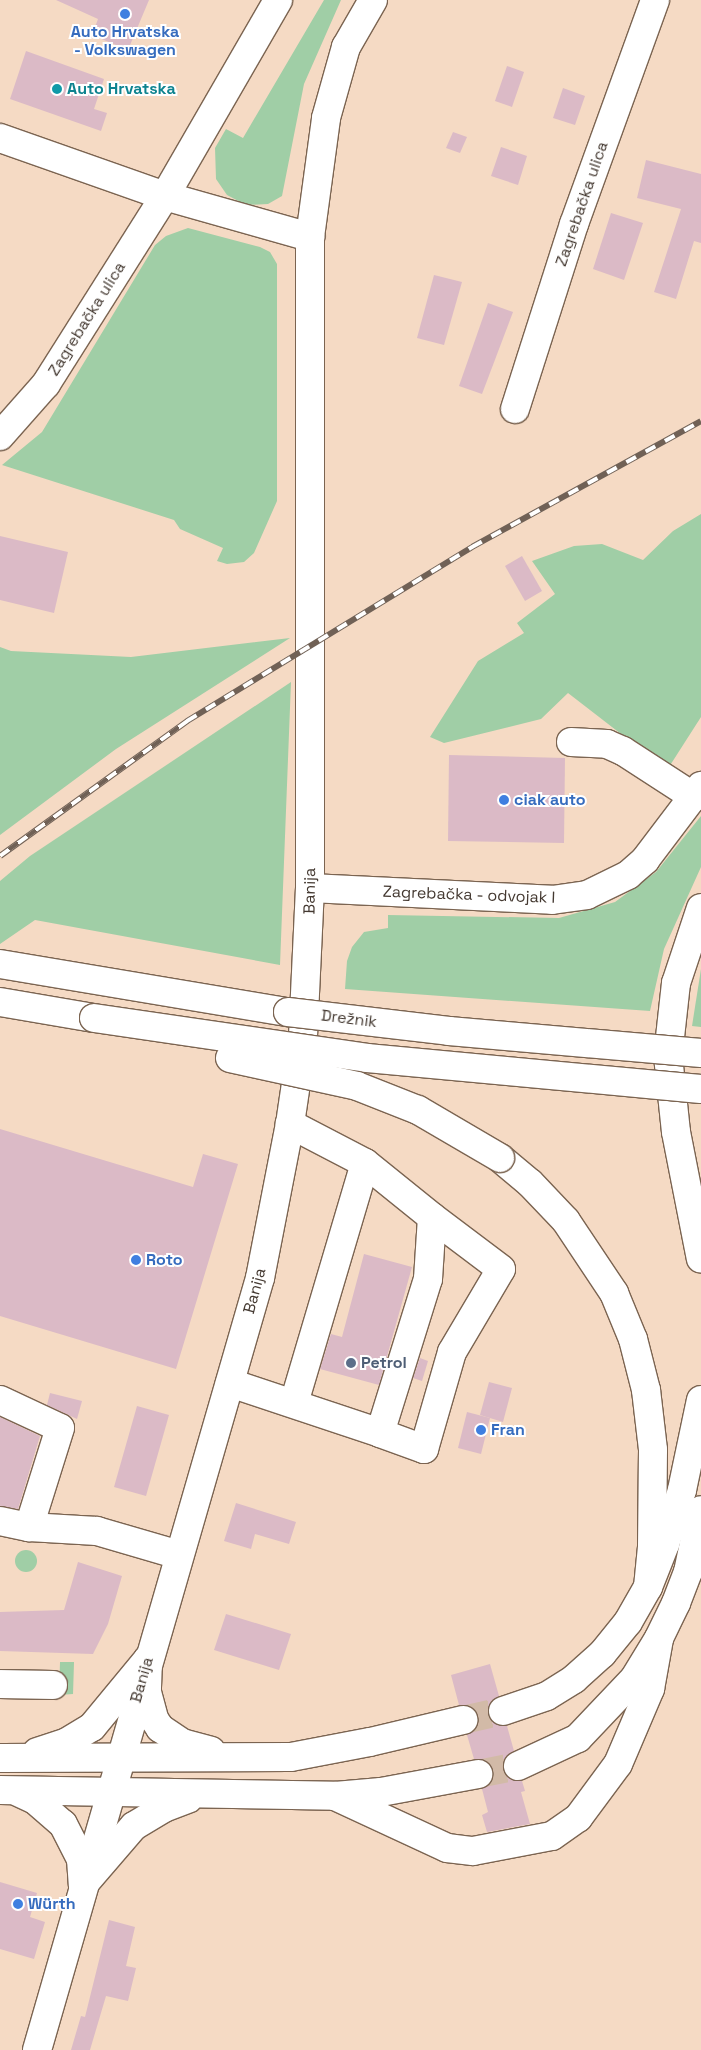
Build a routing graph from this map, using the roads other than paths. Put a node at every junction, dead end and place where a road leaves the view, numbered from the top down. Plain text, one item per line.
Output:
1 (278, 0) edge
2 (373, 0) edge
3 (655, 0) edge
4 (0, 138) edge
5 (165, 196) junction
6 (310, 237) junction
7 (515, 409) dead end
8 (0, 436) edge
9 (571, 742) dead end
10 (697, 792) edge
11 (310, 888) junction
12 (701, 908) edge
13 (0, 964) edge
14 (0, 1002) edge
15 (94, 1018) junction
16 (701, 1053) edge
17 (701, 1089) edge
18 (290, 1124) junction
19 (365, 1163) junction
20 (432, 1217) junction
21 (701, 1260) edge
22 (230, 1383) junction
23 (0, 1400) edge
24 (701, 1400) edge
25 (294, 1403) junction
26 (380, 1432) junction
27 (701, 1510) edge
28 (0, 1521) edge
29 (30, 1527) junction
30 (179, 1555) junction
31 (648, 1587) junction
32 (660, 1638) junction
33 (148, 1659) junction
34 (0, 1684) edge
35 (53, 1685) dead end
36 (503, 1712) tunnel mouth
37 (463, 1720) tunnel mouth
38 (8, 1758) edge
39 (119, 1758) junction
40 (247, 1759) junction
41 (518, 1766) tunnel mouth
42 (478, 1774) tunnel mouth
43 (7, 1791) edge
44 (109, 1794) junction
45 (203, 1794) junction
46 (336, 1796) junction
47 (84, 1885) junction
48 (37, 2050) edge

1 - 5 main road, Zagrebačka ulica
2 - 6 main road
3 - 7 main road, Zagrebačka ulica
4 - 5 main road
5 - 6 main road
5 - 8 main road, Zagrebačka ulica
6 - 11 main road, Banija
9 - 10 main road
10 - 11 main road, Zagrebačka - odvojak I
11 - 18 main road, Banija
12 - 21 main road
13 - 16 main road, Drežnik, bridge
14 - 15 main road
15 - 17 main road, bridge
15 - 31 main road, bridge
18 - 19 main road
18 - 22 main road, Banija
19 - 20 main road
19 - 25 main road
20 - 26 main road
20 - 26 main road
22 - 25 main road
22 - 30 main road, Banija
23 - 29 main road
24 - 31 main road
25 - 26 main road
27 - 32 main road
28 - 29 main road
29 - 30 main road
30 - 33 main road, Banija
31 - 36 main road
32 - 41 main road
32 - 46 main road
33 - 38 main road
33 - 39 main road, Banija
33 - 40 main road
34 - 35 main road
37 - 40 main road
38 - 39 main road
39 - 40 main road
39 - 44 main road, Banija
42 - 46 main road
43 - 44 main road
43 - 47 main road
44 - 45 main road
44 - 47 main road, Banija
45 - 46 main road
45 - 47 main road
47 - 48 main road, Banija

